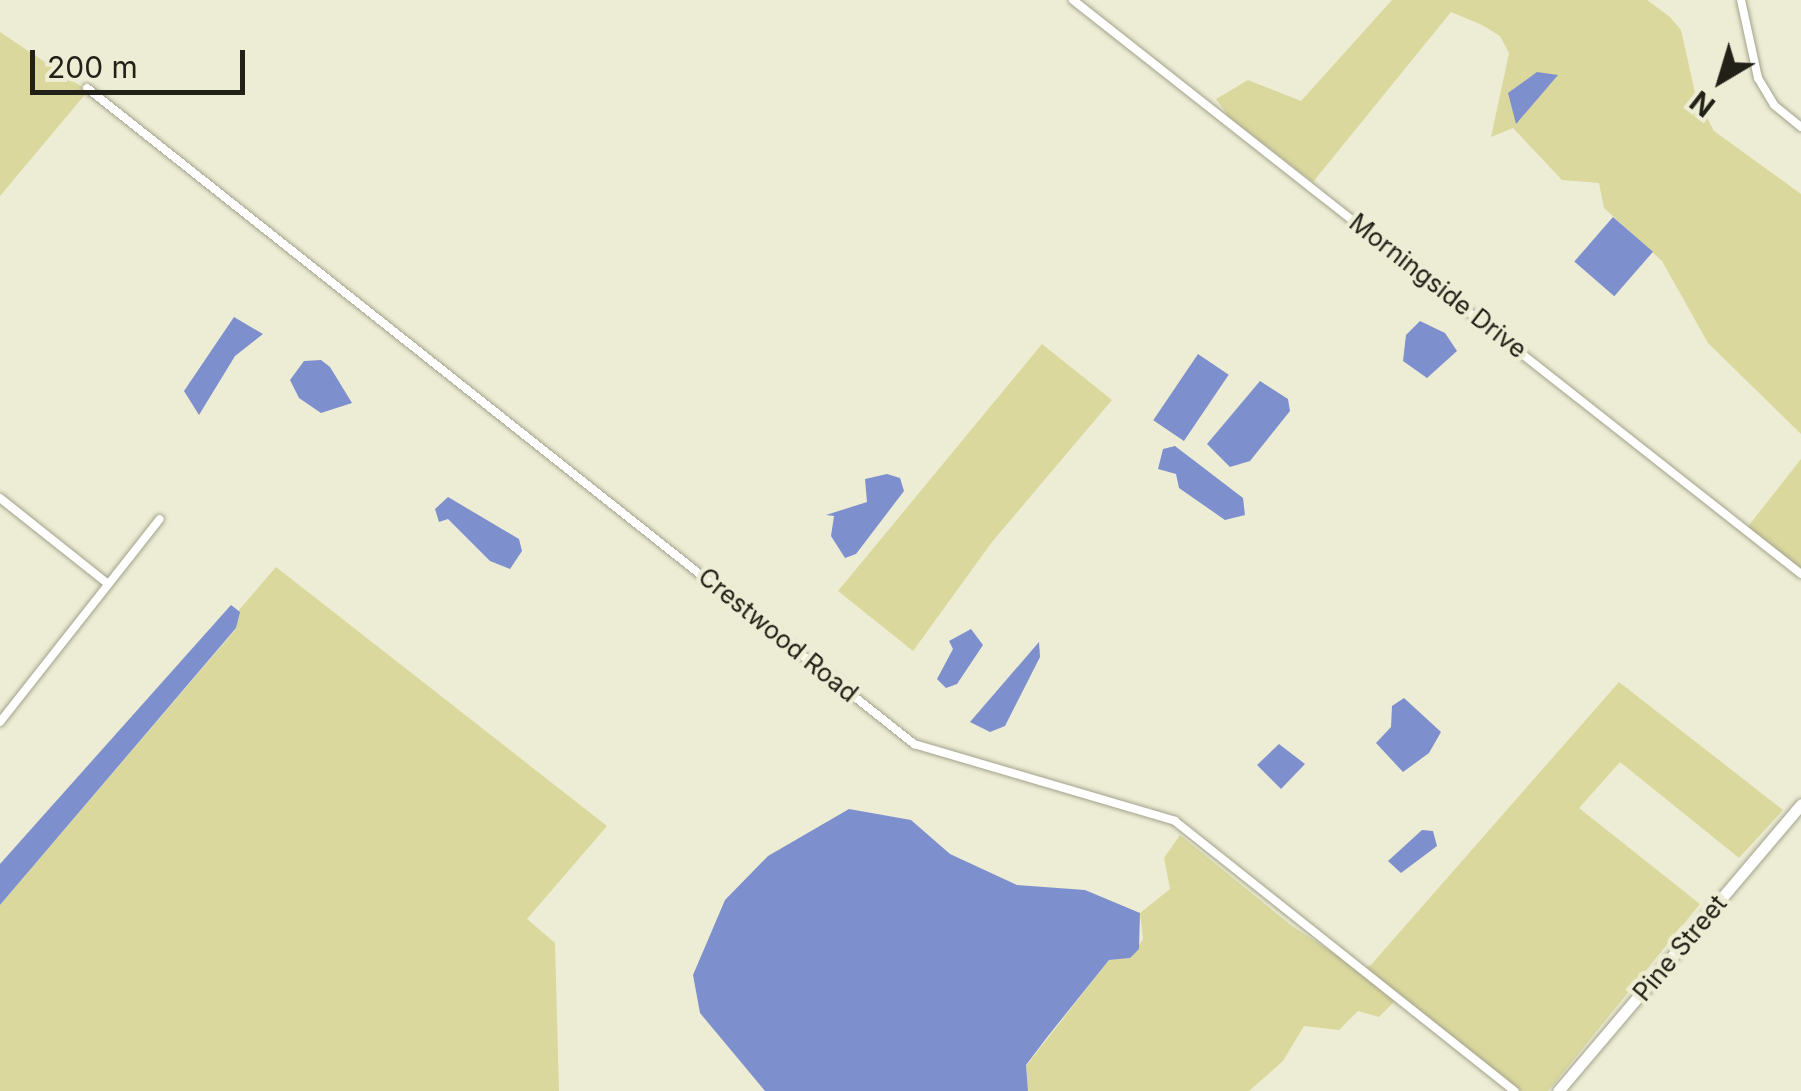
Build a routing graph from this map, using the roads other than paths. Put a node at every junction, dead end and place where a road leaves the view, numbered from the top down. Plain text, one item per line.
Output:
1 (1073, 0) edge
2 (1741, 0) edge
3 (87, 88) dead end
4 (1801, 126) edge
5 (0, 498) edge
6 (160, 520) dead end
7 (1801, 574) edge
8 (108, 584) junction
9 (0, 722) edge
10 (1801, 804) edge
11 (1515, 1091) edge
12 (1558, 1091) edge

1 - 7 street, Morningside Drive
2 - 4 street
3 - 11 street, Crestwood Road
5 - 8 street
6 - 8 street
8 - 9 street
10 - 12 main road, Pine Street

